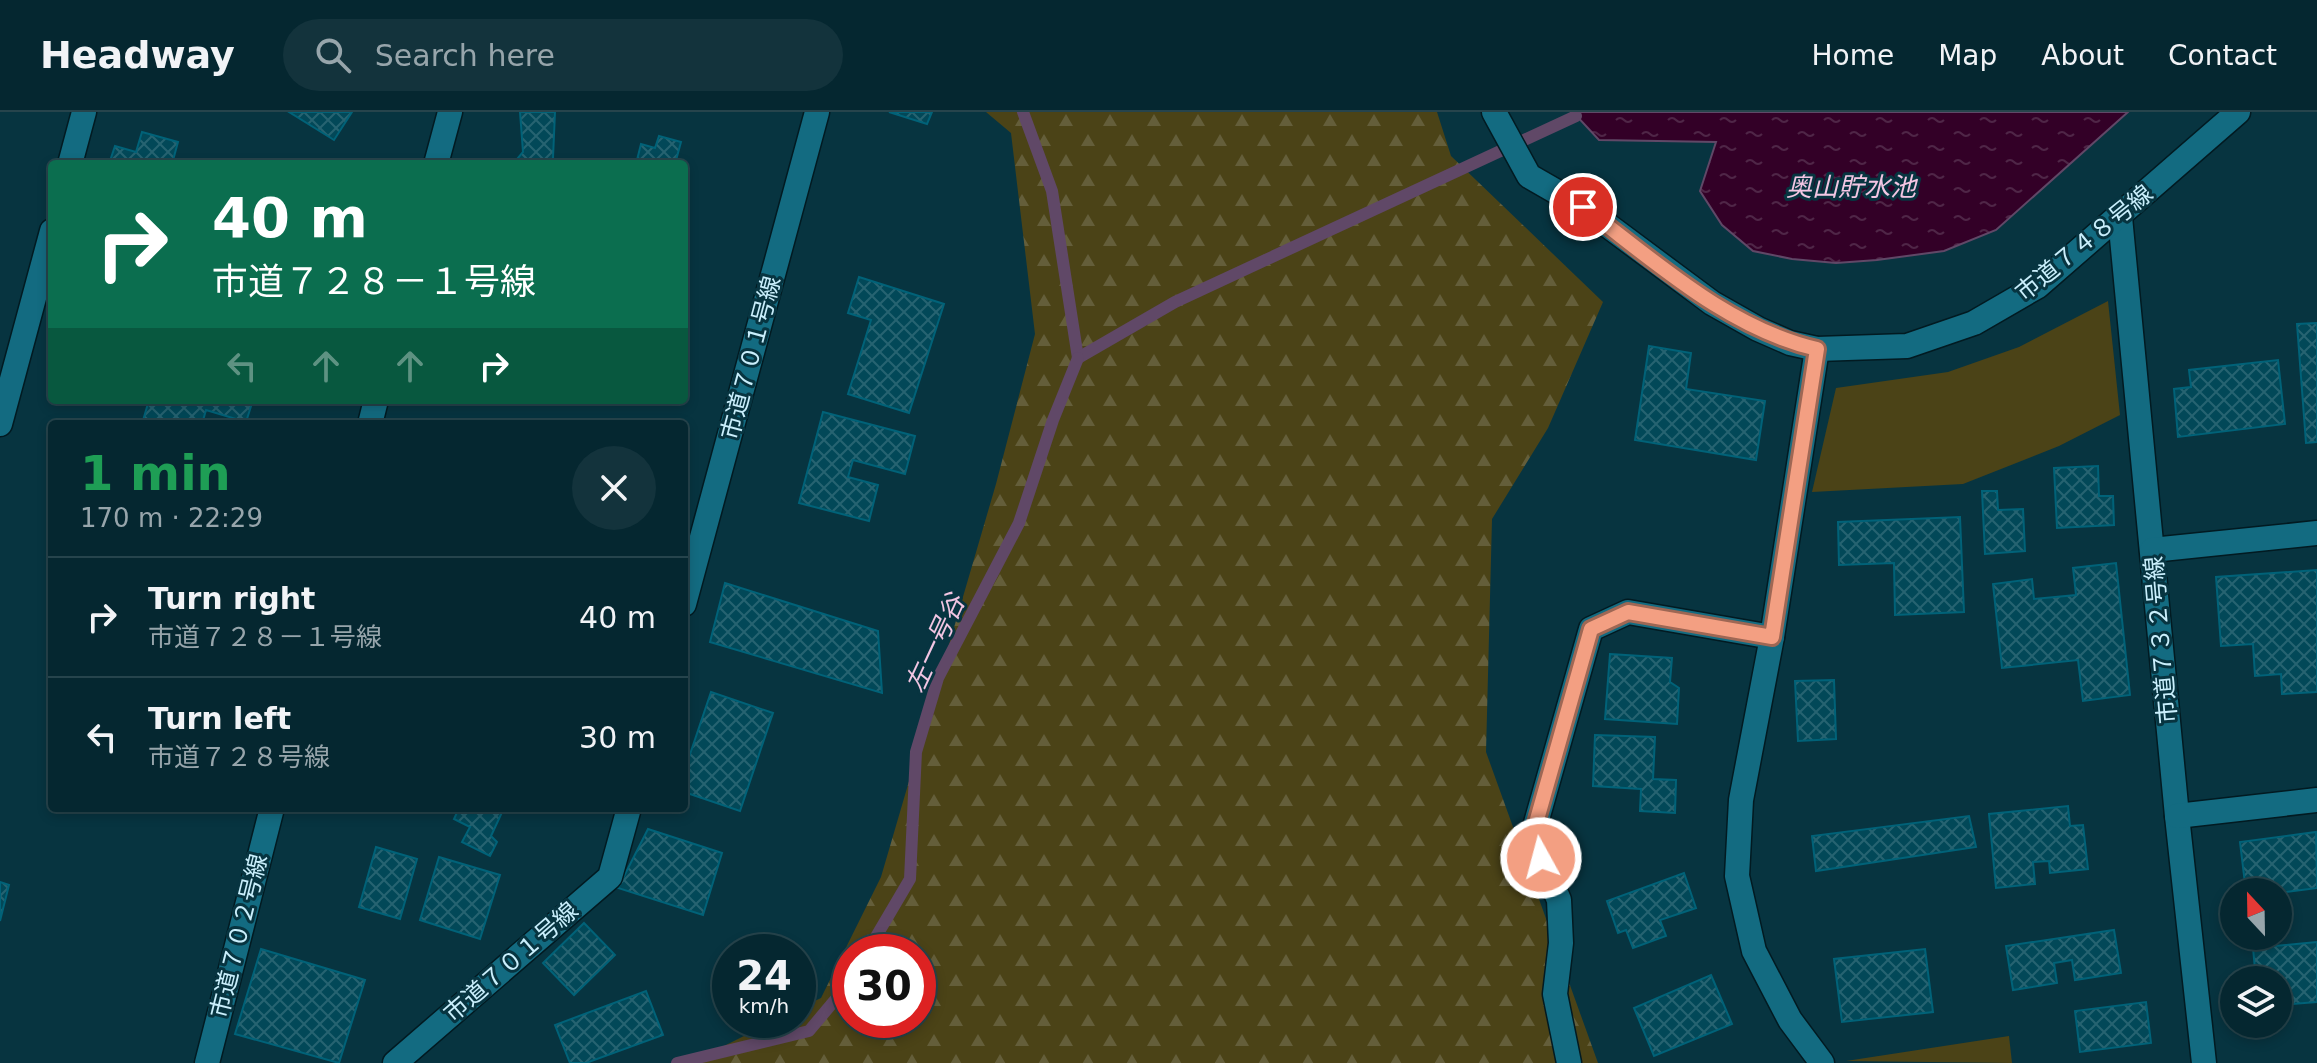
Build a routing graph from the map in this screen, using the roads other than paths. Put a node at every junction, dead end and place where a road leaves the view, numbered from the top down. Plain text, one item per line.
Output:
1 (84, 112) edge
2 (450, 112) edge
3 (817, 112) edge
4 (1494, 112) edge
5 (2238, 112) edge
6 (71, 160) edge
7 (437, 160) edge
8 (2120, 217) junction
9 (48, 243) edge
10 (1817, 349) junction
11 (8, 364) edge
12 (0, 424) edge
13 (2317, 533) edge
14 (2152, 550) junction
15 (688, 589) edge
16 (1772, 637) junction
17 (2317, 800) edge
18 (271, 812) edge
19 (628, 812) edge
20 (2177, 816) junction
21 (207, 1063) edge
22 (395, 1063) edge
23 (1569, 1063) edge
24 (1822, 1063) edge
25 (2204, 1063) edge

1 - 6 street
2 - 7 street
3 - 15 street, 市道７０１号線
4 - 10 street, 市道７４８号線
5 - 8 street, 市道７４８号線
8 - 10 street, 市道７４８号線
8 - 14 street, 市道７３２号線
9 - 11 street
10 - 16 street
11 - 12 street
13 - 14 street
14 - 20 street, 市道７３２号線
16 - 23 street
16 - 24 street
17 - 20 street
18 - 21 street, 市道７０２号線
19 - 22 street, 市道７０１号線
20 - 25 street, 市道７３２号線

